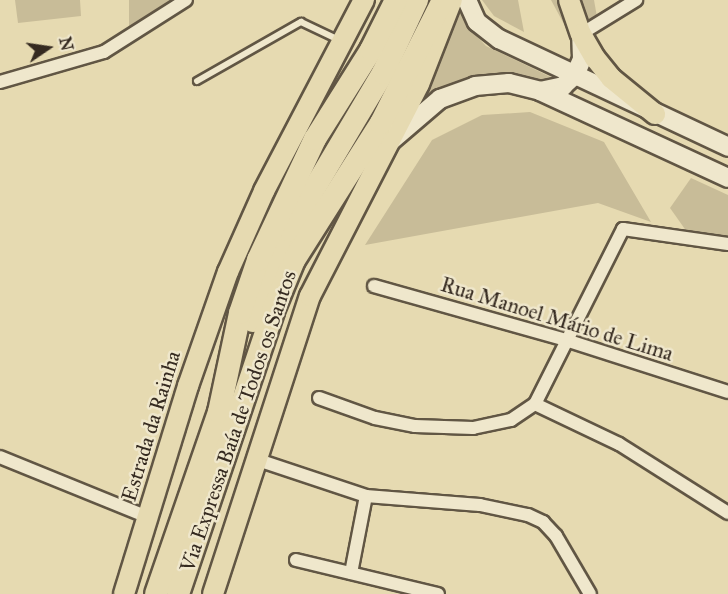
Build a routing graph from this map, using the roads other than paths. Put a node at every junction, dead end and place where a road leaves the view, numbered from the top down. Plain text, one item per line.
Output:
1 (186, 0) edge
2 (364, 0) edge
3 (396, 0) edge
4 (417, 0) edge
5 (426, 0) edge
6 (443, 0) edge
7 (452, 0) edge
8 (467, 0) edge
9 (569, 0) edge
10 (636, 0) edge
11 (581, 34) junction
12 (343, 41) junction
13 (575, 75) junction
14 (197, 81) dead end
15 (0, 82) edge
16 (540, 91) junction
17 (655, 114) junction
18 (315, 139) junction
19 (389, 142) junction
20 (728, 147) edge
21 (728, 178) edge
22 (728, 244) edge
23 (294, 260) junction
24 (228, 272) junction
25 (374, 285) dead end
26 (566, 340) junction
27 (728, 392) edge
28 (320, 398) dead end
29 (535, 404) junction
30 (219, 412) junction
31 (0, 457) edge
32 (258, 460) junction
33 (366, 496) junction
34 (728, 513) edge
35 (148, 517) junction
36 (137, 552) junction
37 (296, 560) dead end
38 (351, 573) junction
39 (117, 594) edge
40 (124, 594) edge
41 (156, 594) edge
42 (178, 594) edge
43 (213, 594) edge
44 (438, 594) edge
45 (590, 594) edge

1 - 15 street
2 - 12 main road
3 - 18 highway, Via Expressa Baía de Todos os Santos
4 - 30 highway
5 - 23 highway
6 - 23 highway, Via Expressa Baía de Todos os Santos
7 - 19 main road, Via Expressa Baía de Todos os Santos
8 - 13 street
9 - 11 main road
10 - 11 street
11 - 13 street
11 - 17 main road
12 - 14 lane
12 - 24 main road
13 - 16 street
13 - 17 street
16 - 19 street
16 - 21 street
17 - 20 street
18 - 24 main road
18 - 30 highway, Via Expressa Baía de Todos os Santos
19 - 32 main road, Via Expressa Baía de Todos os Santos
22 - 26 street
23 - 42 highway, Via Expressa Baía de Todos os Santos
24 - 35 main road, Estrada da Rainha
25 - 26 street, Rua Manoel Mário de Lima
26 - 27 street, Rua Manoel Mário de Lima
26 - 29 street
28 - 29 street
29 - 34 street
30 - 41 highway, Via Expressa Baía de Todos os Santos
31 - 35 street
32 - 33 street
32 - 43 main road, Via Expressa Baía de Todos os Santos
33 - 38 street
33 - 45 street
35 - 36 main road, Estrada da Rainha
36 - 39 street, Estrada da Rainha
36 - 40 main road
37 - 38 street
38 - 44 street

